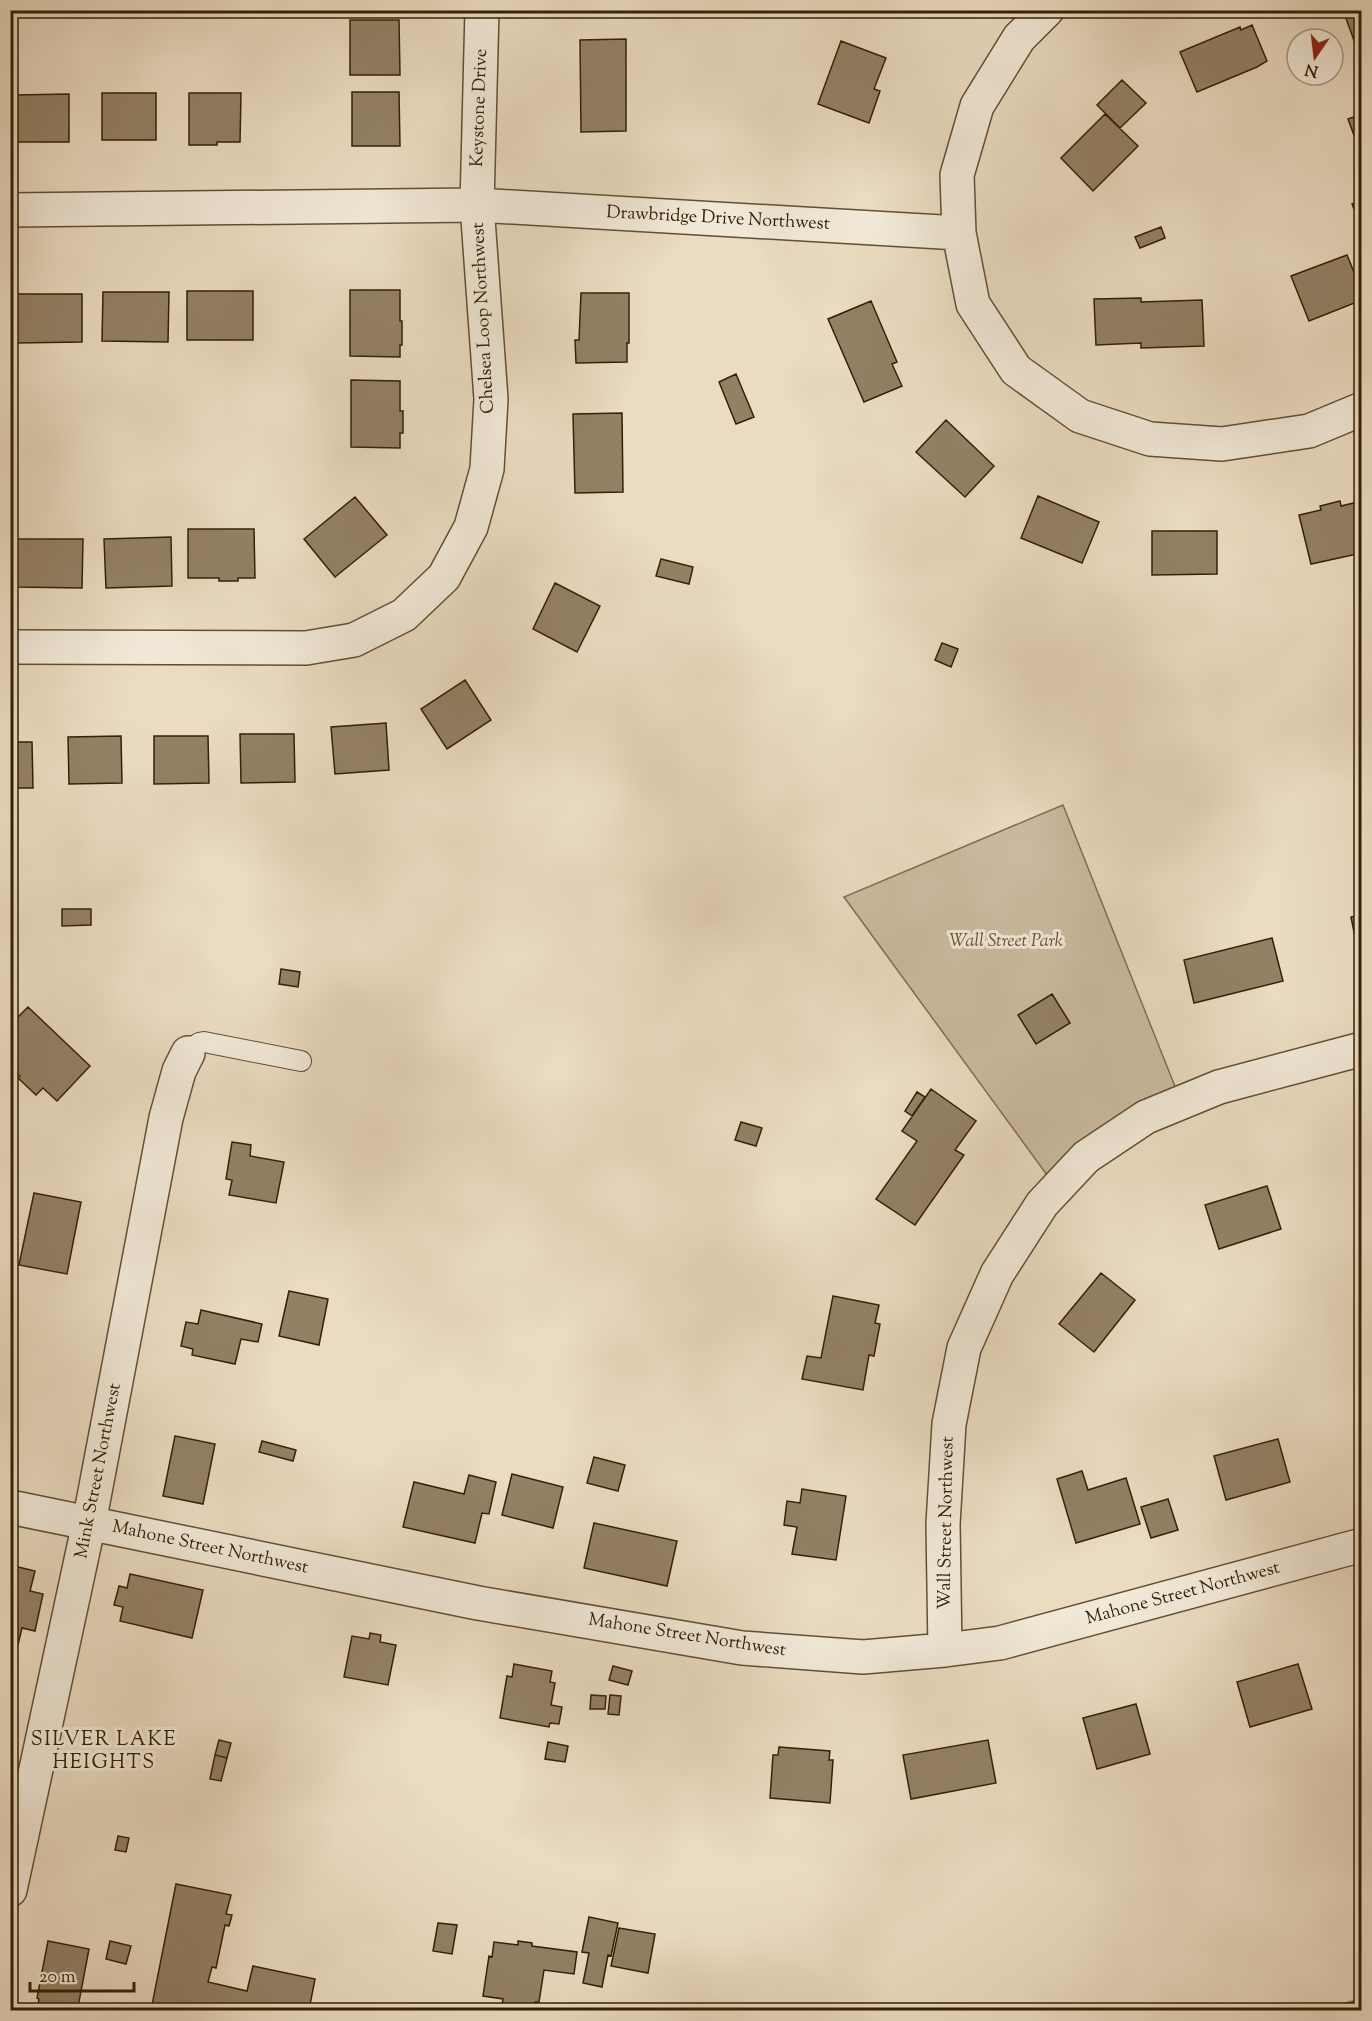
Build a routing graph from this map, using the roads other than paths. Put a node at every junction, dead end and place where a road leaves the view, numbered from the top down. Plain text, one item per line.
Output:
1 (482, 10) edge
2 (1047, 10) edge
3 (477, 205) junction
4 (10, 210) edge
5 (959, 233) junction
6 (1362, 410) edge
7 (10, 647) edge
8 (1362, 1049) edge
9 (188, 1053) joint
10 (301, 1061) dead end
11 (10, 1507) edge
12 (89, 1523) junction
13 (1362, 1545) edge
14 (945, 1650) junction
15 (10, 1890) edge

1 - 3 street, Keystone Drive
2 - 5 street
3 - 4 street, Chelsea Loop Northwest
3 - 5 street, Drawbridge Drive Northwest
3 - 7 street, Chelsea Loop Northwest
5 - 6 street
8 - 14 street, Wall Street Northwest
9 - 10 lane
9 - 12 street, Mink Street Northwest
11 - 12 street, Mahone Street Northwest
12 - 14 street, Mahone Street Northwest
12 - 15 street, Mink Street Northwest
13 - 14 street, Mahone Street Northwest

